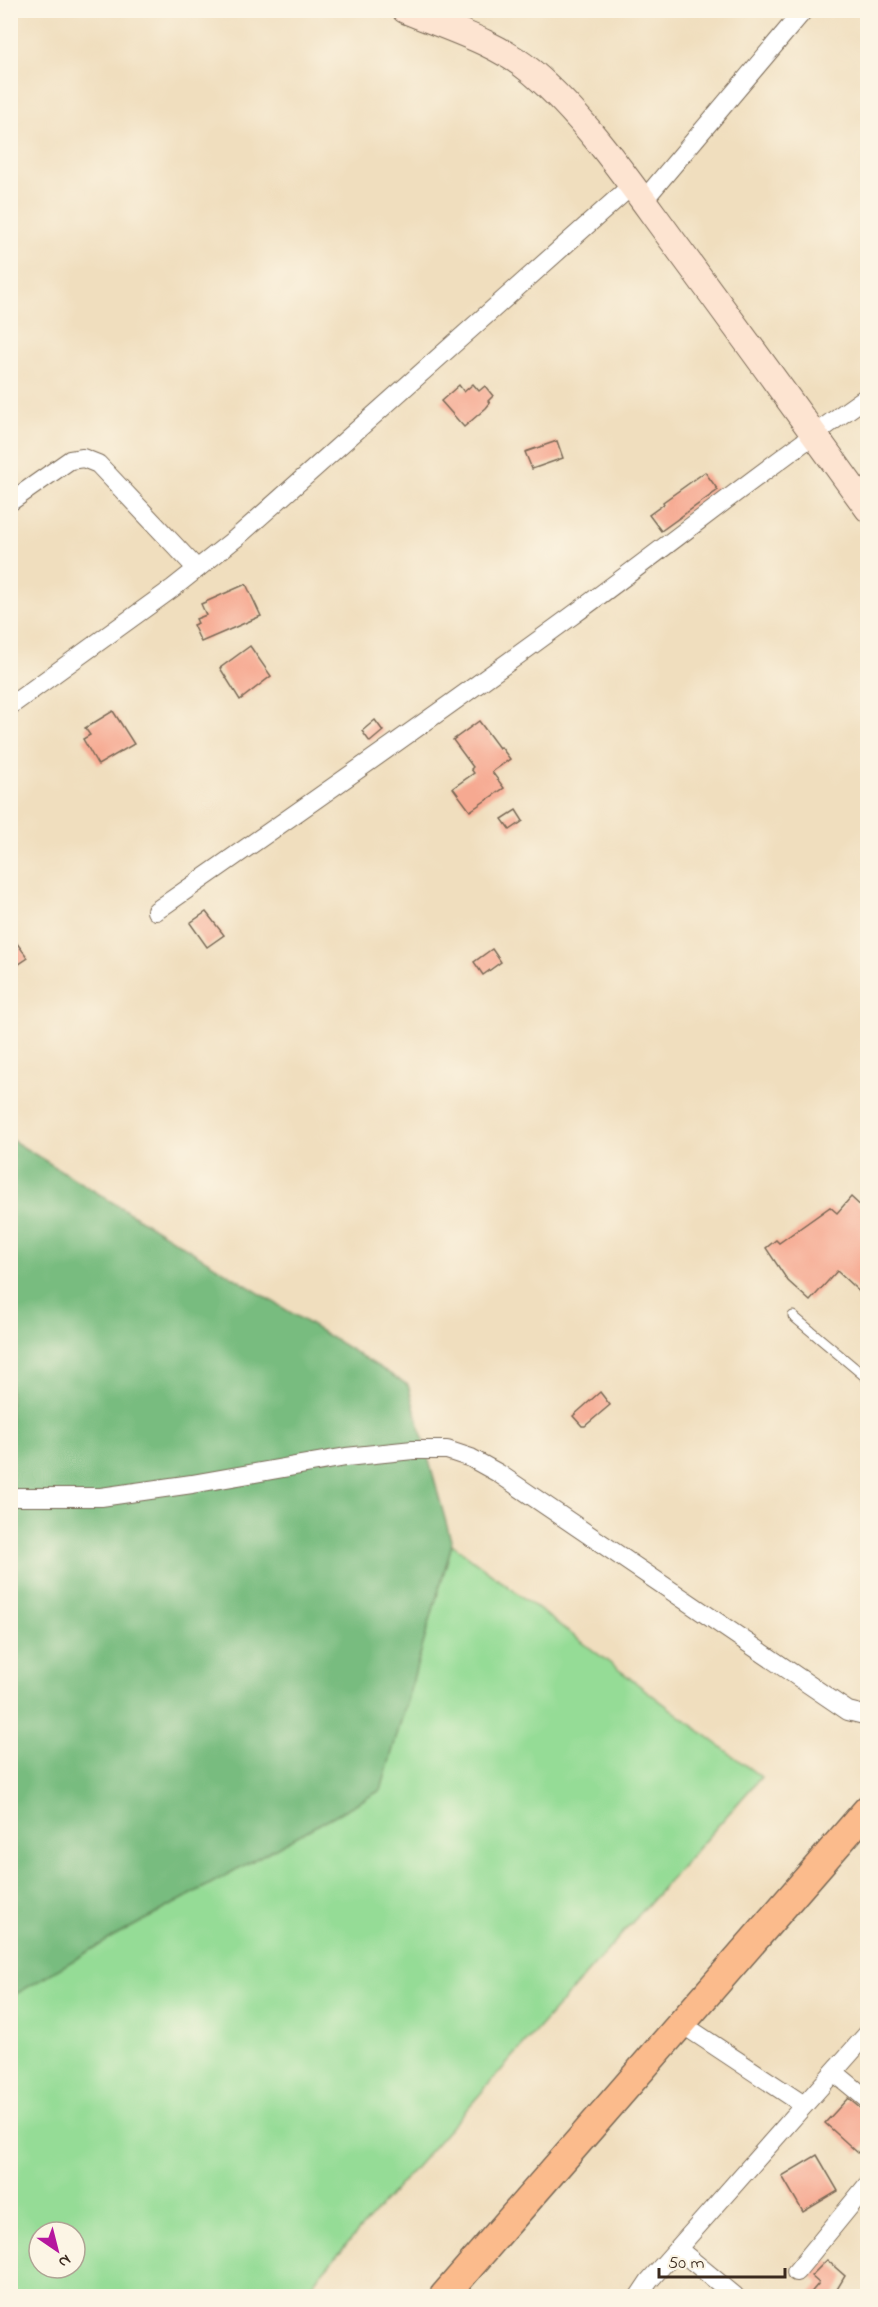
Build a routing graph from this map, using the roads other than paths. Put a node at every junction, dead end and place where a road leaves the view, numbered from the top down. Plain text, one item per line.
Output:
1 (405, 10) edge
2 (804, 10) edge
3 (636, 194) junction
4 (867, 396) edge
5 (814, 434) junction
6 (10, 501) edge
7 (867, 509) edge
8 (197, 569) junction
9 (10, 706) edge
10 (156, 911) dead end
11 (793, 1316) dead end
12 (867, 1379) edge
13 (10, 1497) edge
14 (867, 1716) edge
15 (867, 1809) edge
16 (682, 2024) junction
17 (867, 2032) edge
18 (834, 2072) junction
19 (867, 2100) edge
20 (804, 2105) junction
21 (867, 2184) edge
22 (678, 2248) junction
23 (796, 2272) dead end
24 (444, 2296) edge
25 (639, 2296) edge
26 (735, 2296) edge

1 - 3 street
2 - 3 street
3 - 5 street
3 - 8 street
4 - 5 street
5 - 7 street
5 - 10 street
6 - 8 street
8 - 9 street
11 - 12 lane
13 - 14 street
15 - 16 main road
16 - 20 street
16 - 24 main road
17 - 18 street
18 - 19 street
18 - 20 street
20 - 22 street
21 - 23 street
22 - 25 street
22 - 26 street

